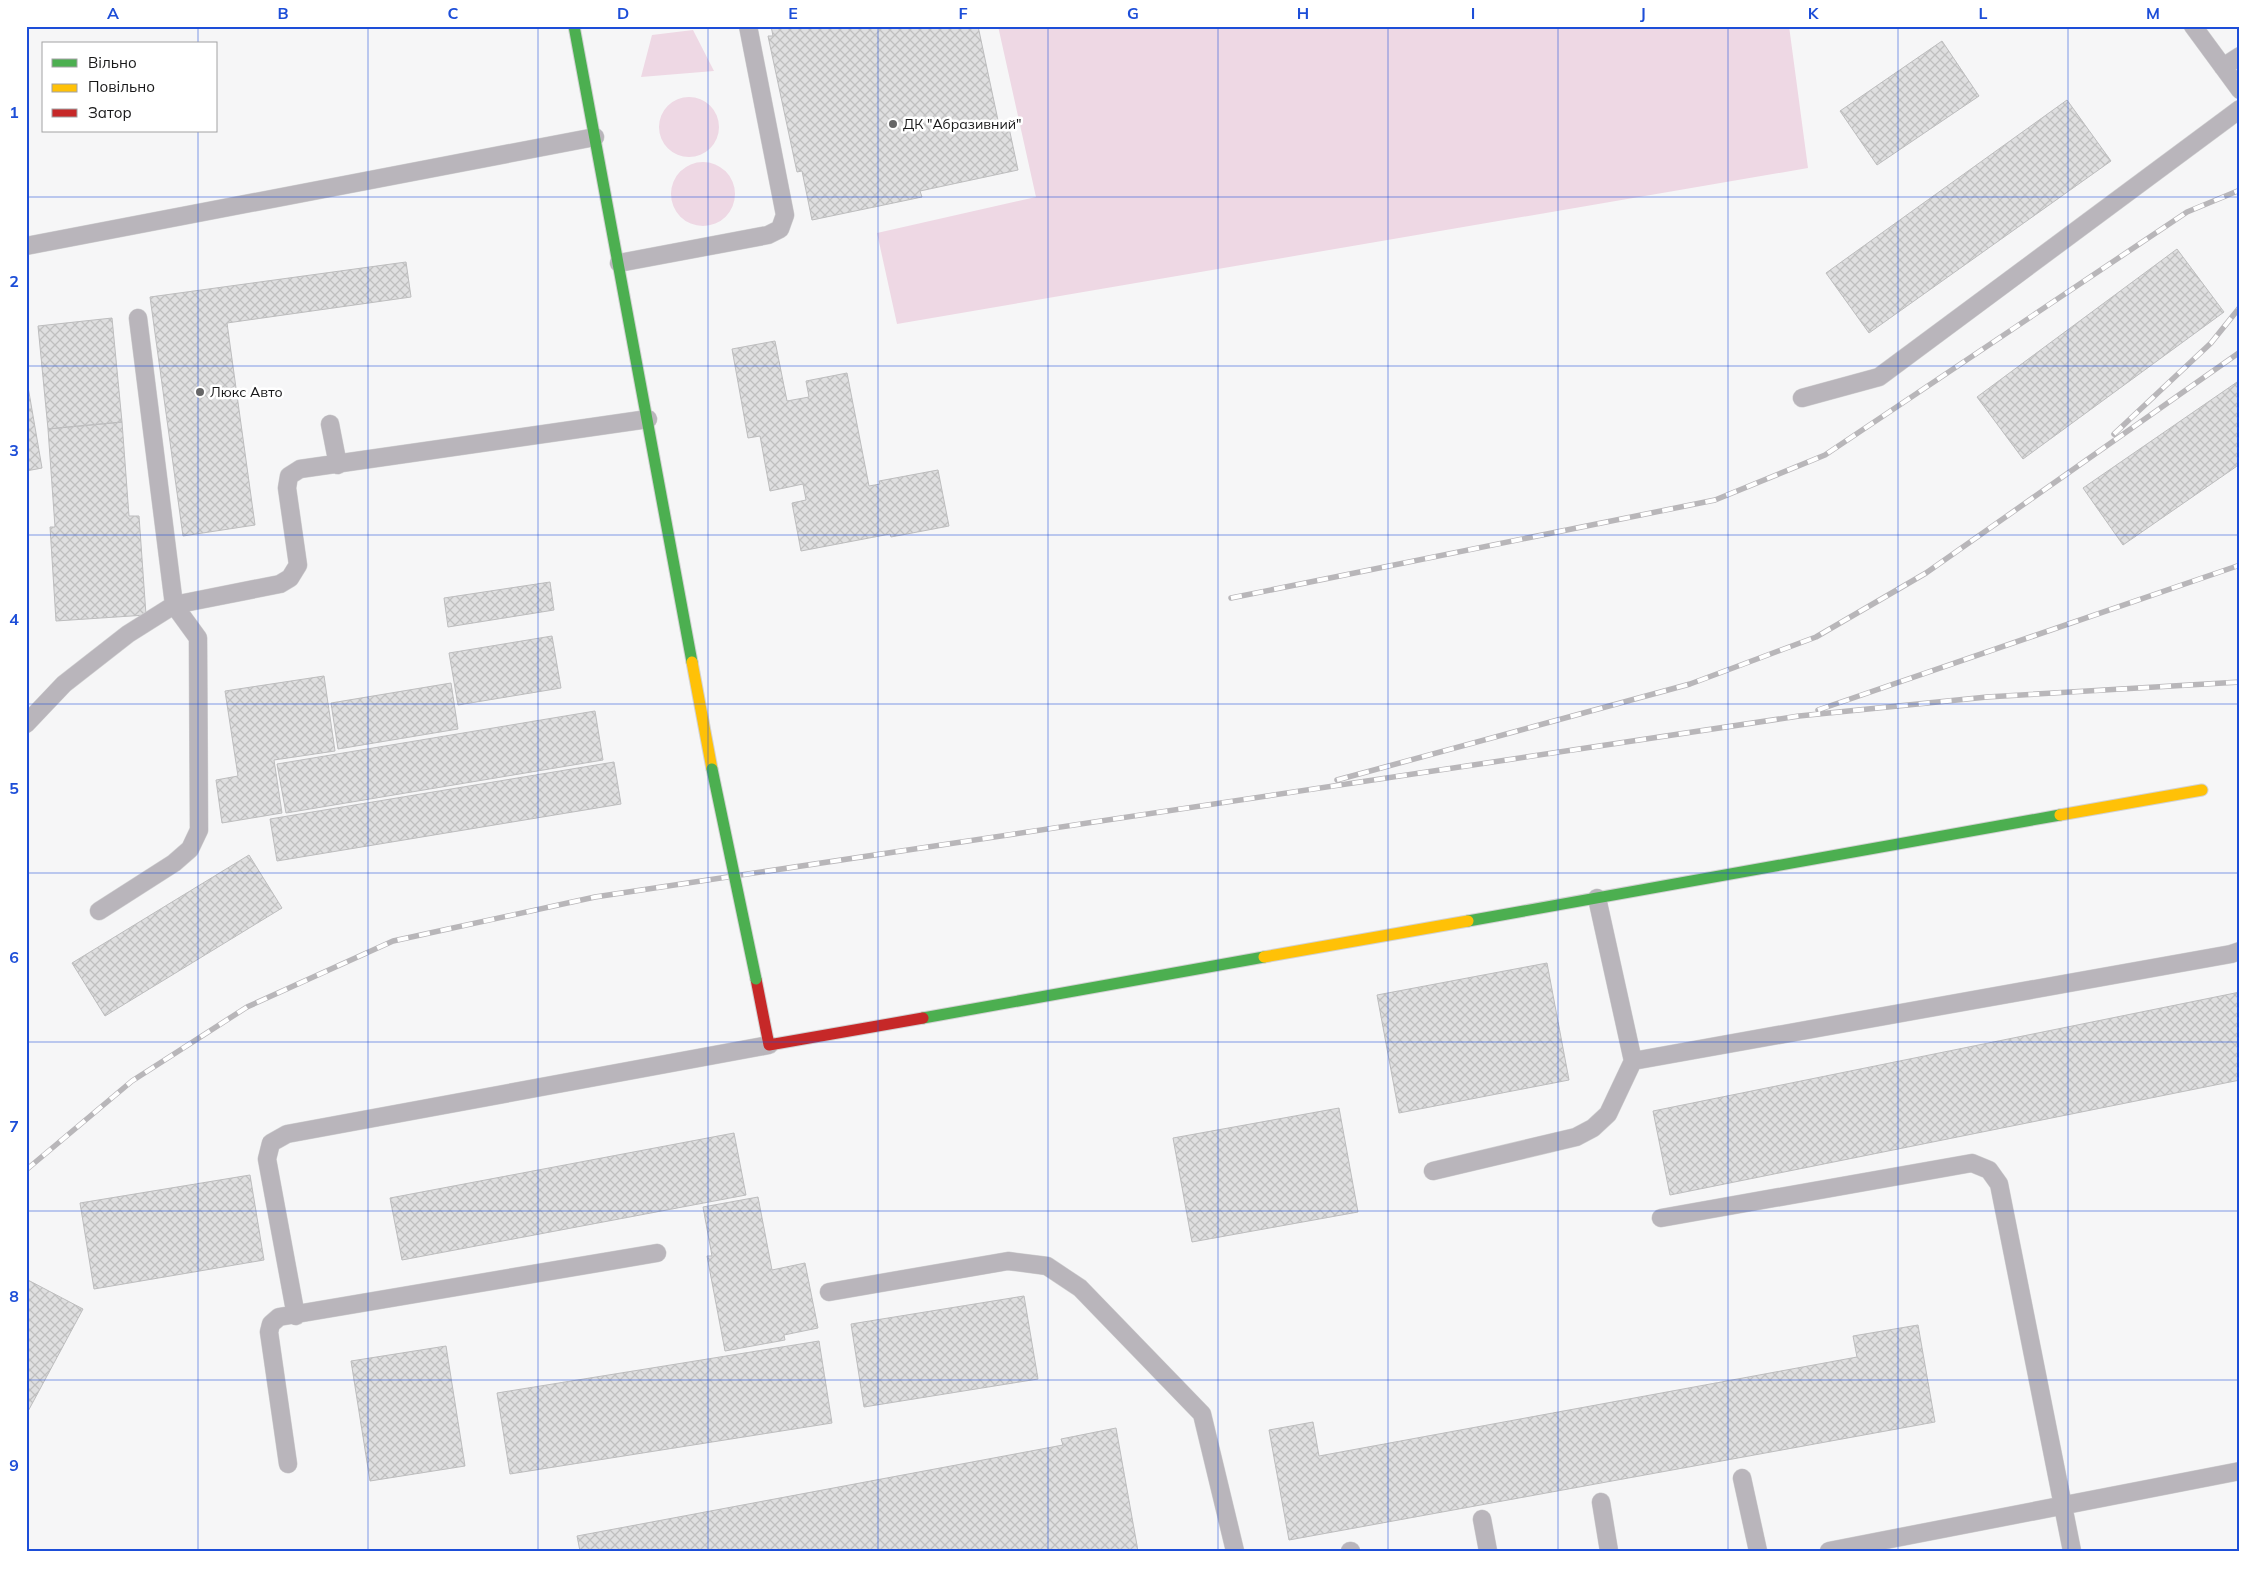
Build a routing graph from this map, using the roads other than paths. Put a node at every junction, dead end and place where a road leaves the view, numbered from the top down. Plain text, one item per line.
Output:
1 (575, 26) edge
2 (748, 26) edge
3 (2192, 26) edge
4 (2240, 56) edge
5 (2223, 67) junction
6 (2240, 90) edge
7 (2240, 109) edge
8 (595, 137) junction
9 (26, 246) edge
10 (619, 263) junction
11 (138, 318) dead end
12 (1802, 398) dead end
13 (648, 419) junction
14 (330, 424) dead end
15 (338, 465) junction
16 (174, 605) junction
17 (26, 724) edge
18 (2202, 790) dead end
19 (1598, 898) junction
20 (99, 911) dead end
21 (2240, 951) edge
22 (769, 1045) junction
23 (1633, 1061) junction
24 (1434, 1171) dead end
25 (1661, 1218) dead end
26 (657, 1253) dead end
27 (829, 1292) dead end
28 (296, 1316) junction
29 (288, 1464) dead end
30 (2240, 1471) edge
31 (1742, 1478) dead end
32 (1601, 1502) dead end
33 (2063, 1507) junction
34 (1482, 1519) dead end
35 (1235, 1551) edge
36 (1488, 1551) edge
37 (1609, 1551) edge
38 (1758, 1551) edge
39 (1830, 1551) edge
40 (2072, 1551) edge

1 - 8 street
2 - 10 lane
3 - 5 lane
4 - 5 lane
5 - 6 lane
7 - 12 lane
8 - 9 lane
8 - 10 street
10 - 13 street
11 - 16 lane
13 - 15 lane
13 - 22 street, bridge
14 - 15 lane
15 - 16 lane
16 - 17 lane
16 - 20 lane
18 - 19 street
19 - 22 street
19 - 23 lane
21 - 23 lane
22 - 28 lane
23 - 24 lane
25 - 33 lane
26 - 28 lane
27 - 35 lane
28 - 29 lane
30 - 33 lane
31 - 38 lane
32 - 37 lane
33 - 39 lane
33 - 40 lane
34 - 36 lane

